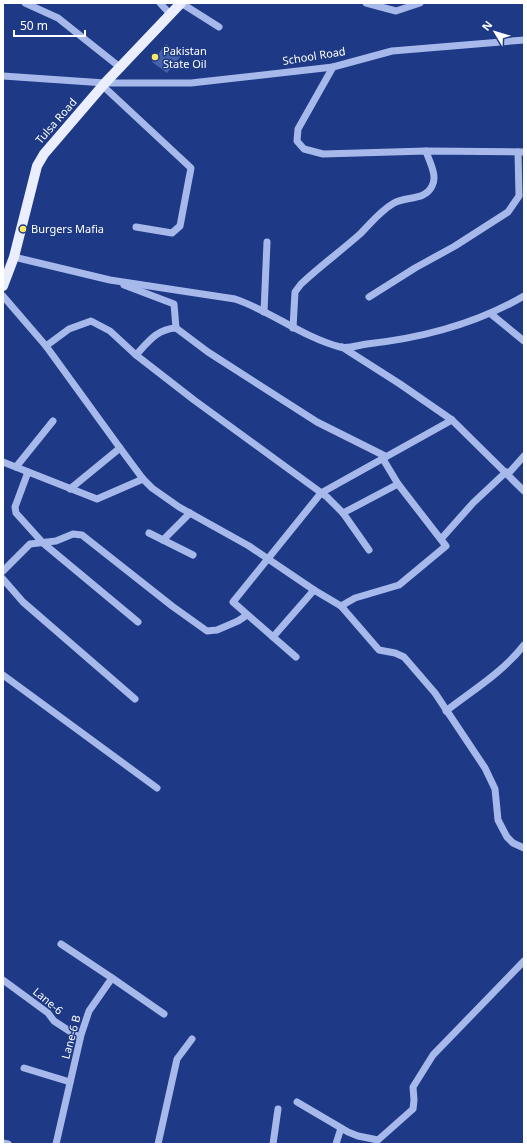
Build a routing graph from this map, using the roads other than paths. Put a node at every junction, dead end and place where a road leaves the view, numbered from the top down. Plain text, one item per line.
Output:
1 (25, 3) edge
2 (160, 3) edge
3 (181, 3) edge
4 (366, 3) edge
5 (420, 3) edge
6 (171, 15) junction
7 (219, 28) dead end
8 (524, 40) edge
9 (333, 67) junction
10 (121, 68) junction
11 (3, 76) edge
12 (104, 84) junction
13 (426, 151) junction
14 (521, 152) edge
15 (136, 227) dead end
16 (267, 242) dead end
17 (14, 257) junction
18 (110, 280) junction
19 (4, 281) edge
20 (3, 296) edge
21 (524, 296) edge
22 (369, 297) dead end
23 (264, 312) junction
24 (491, 314) junction
25 (176, 328) junction
26 (293, 328) junction
27 (524, 341) edge
28 (46, 346) junction
29 (342, 347) junction
30 (136, 355) junction
31 (452, 420) junction
32 (54, 421) dead end
33 (120, 448) junction
34 (524, 456) edge
35 (384, 457) junction
36 (3, 462) edge
37 (16, 467) junction
38 (28, 472) junction
39 (507, 473) junction
40 (143, 479) junction
41 (398, 484) junction
42 (70, 489) junction
43 (524, 491) edge
44 (321, 493) junction
45 (190, 513) junction
46 (343, 513) junction
47 (150, 533) dead end
48 (441, 539) junction
49 (163, 540) junction
50 (43, 543) junction
51 (369, 550) dead end
52 (193, 555) dead end
53 (268, 558) junction
54 (3, 571) edge
55 (3, 579) edge
56 (314, 590) junction
57 (341, 606) junction
58 (247, 615) junction
59 (138, 622) dead end
60 (273, 637) junction
61 (524, 645) edge
62 (296, 656) dead end
63 (3, 675) edge
64 (135, 699) dead end
65 (446, 711) junction
66 (157, 788) dead end
67 (524, 848) edge
68 (61, 944) dead end
69 (524, 961) edge
70 (112, 978) junction
71 (3, 980) edge
72 (164, 1014) dead end
73 (80, 1038) junction
74 (192, 1040) dead end
75 (24, 1068) dead end
76 (70, 1082) junction
77 (298, 1102) dead end
78 (278, 1109) dead end
79 (341, 1128) junction
80 (3, 1143) edge
81 (8, 1144) edge
82 (56, 1144) edge
83 (158, 1144) edge
84 (273, 1144) edge
85 (336, 1144) edge

1 - 10 street
2 - 6 street
3 - 6 main road, Tulsa Road
3 - 7 street
4 - 5 street
6 - 10 main road, Tulsa Road
8 - 9 street, School Road
9 - 12 street, School Road
9 - 13 street
10 - 12 main road, Tulsa Road
11 - 12 street, School Road
12 - 15 street
12 - 17 main road, Tulsa Road
13 - 14 street
13 - 26 street
14 - 22 street
16 - 23 street
17 - 18 street
17 - 19 main road, Tulsa Road
18 - 23 street
18 - 25 street
20 - 28 street
21 - 24 street
23 - 26 street
24 - 27 street
24 - 29 street
25 - 30 street
25 - 35 street
26 - 29 street
28 - 30 street
28 - 33 street
29 - 31 street
30 - 44 street
31 - 35 street
31 - 39 street
32 - 37 street
33 - 40 street
33 - 42 street
34 - 39 street
35 - 41 street
35 - 44 street
36 - 37 street
37 - 38 street
38 - 42 street
38 - 50 street
39 - 43 street
39 - 48 street
40 - 42 street
40 - 45 street
41 - 46 street
41 - 48 street
44 - 46 street
44 - 53 street
45 - 49 street
45 - 53 street
46 - 51 street
47 - 49 street
48 - 57 street
49 - 52 street
50 - 54 street
50 - 58 street
50 - 59 street
53 - 56 street
53 - 58 street
55 - 64 street
56 - 57 street
56 - 60 street
57 - 65 street
58 - 60 street
60 - 62 street
61 - 65 street
63 - 66 street
65 - 67 street
68 - 70 street
69 - 79 street
70 - 72 street
70 - 73 street, Lane-6 B
71 - 73 street, Lane-6
73 - 76 street, Lane-6 B
74 - 83 street
75 - 76 street
76 - 82 street, Lane-6 B
77 - 79 street
78 - 84 street
79 - 85 street
80 - 81 street

